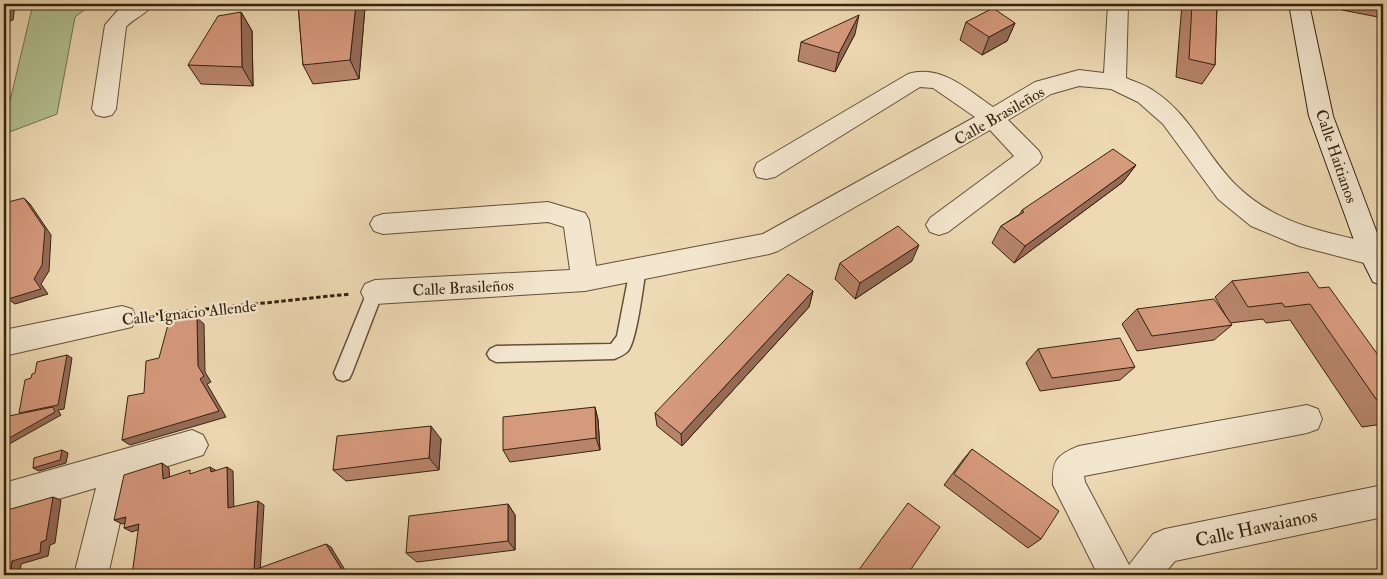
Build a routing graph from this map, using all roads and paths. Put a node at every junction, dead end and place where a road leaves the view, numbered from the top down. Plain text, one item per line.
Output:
1 (143, 4) edge
2 (1118, 4) edge
3 (1299, 4) edge
4 (1115, 82) junction
5 (104, 109) dead end
6 (993, 118) junction
7 (766, 170) dead end
8 (383, 224) dead end
9 (939, 225) dead end
10 (1380, 260) edge
11 (638, 270) junction
12 (585, 280) junction
13 (375, 292) junction
14 (122, 318) joint
15 (4, 343) edge
16 (496, 354) dead end
17 (342, 373) dead end
18 (1307, 419) dead end
19 (192, 445) dead end
20 (117, 468) junction
21 (4, 499) edge
22 (1383, 501) edge
23 (91, 575) edge
24 (1116, 575) edge
25 (1142, 575) edge

1 - 5 street
2 - 4 street
3 - 10 street, Calle Haitianos
4 - 6 street, Calle Brasileños
4 - 10 street, Calle Brasileños
6 - 7 street
6 - 9 street
6 - 11 street, Calle Brasileños
8 - 12 street
11 - 12 street, Calle Brasileños
11 - 16 lane
12 - 13 street, Calle Brasileños
13 - 14 path, Calle Ignacio Allende
13 - 17 lane
14 - 15 street, Calle Ignacio Allende
18 - 24 street
19 - 20 street
20 - 21 street
20 - 23 street
22 - 25 street, Calle Hawaianos

